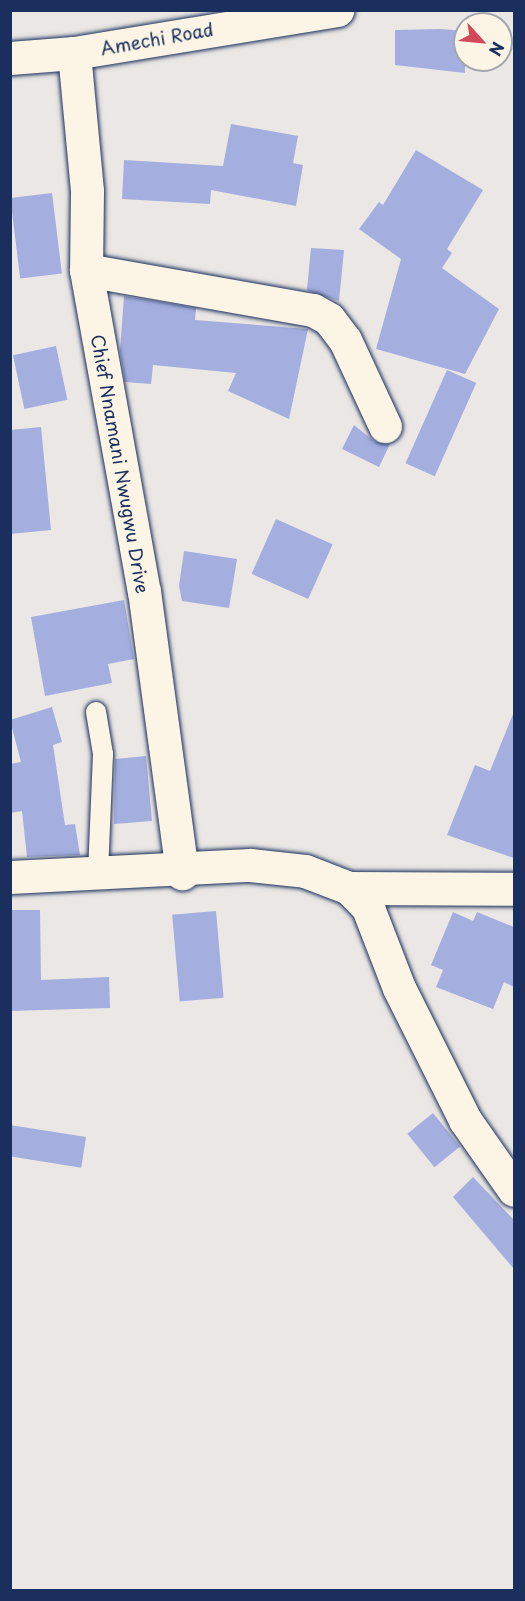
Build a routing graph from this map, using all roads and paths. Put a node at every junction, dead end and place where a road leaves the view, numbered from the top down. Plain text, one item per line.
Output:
1 (338, 10) edge
2 (74, 53) junction
3 (10, 58) edge
4 (86, 270) junction
5 (385, 426) dead end
6 (96, 712) dead end
7 (182, 873) junction
8 (98, 874) junction
9 (10, 877) edge
10 (349, 888) junction
11 (514, 889) edge
12 (514, 1190) edge

1 - 2 street, Amechi Road
2 - 3 street, Amechi Road
2 - 4 street, Chief Nnamani Nwugwu Drive
4 - 5 street
4 - 7 street, Chief Nnamani Nwugwu Drive
6 - 8 lane
7 - 8 street
7 - 10 street
8 - 9 street
10 - 11 street
10 - 12 street

